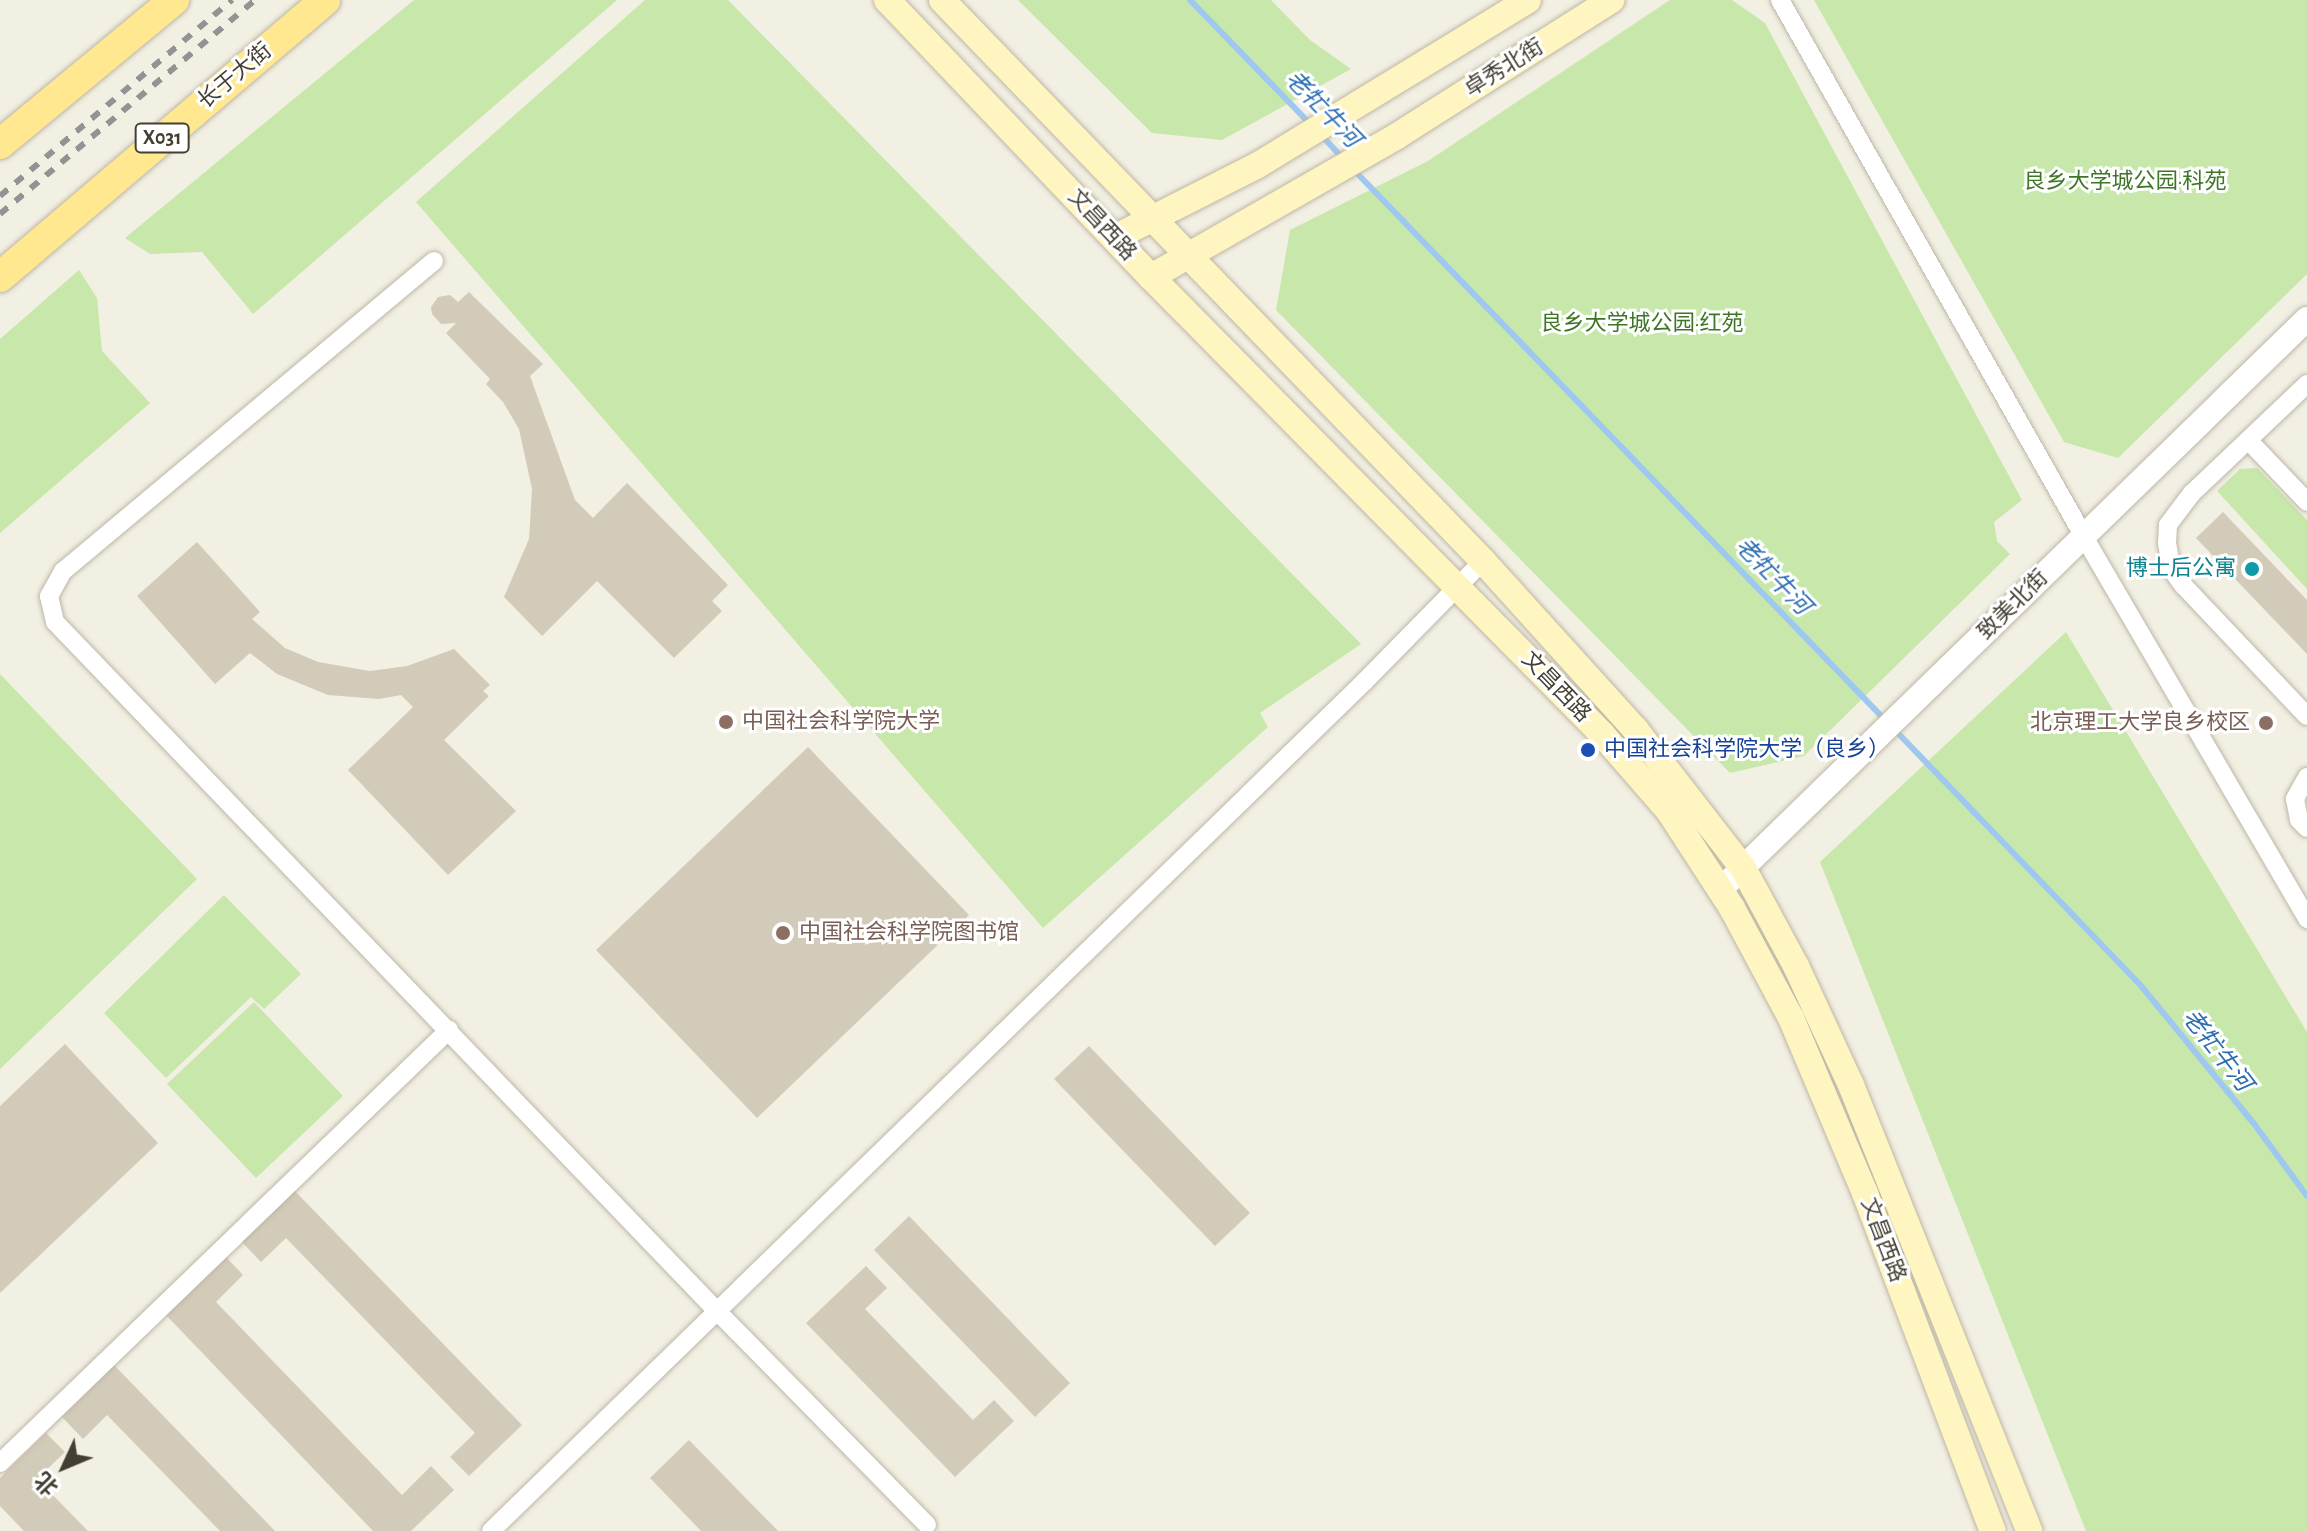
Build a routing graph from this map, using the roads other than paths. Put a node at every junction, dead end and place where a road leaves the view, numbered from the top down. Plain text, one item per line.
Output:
1 (174, 0) edge
2 (325, 0) edge
3 (887, 0) edge
4 (942, 0) edge
5 (1528, 0) edge
6 (1611, 0) edge
7 (1780, 0) edge
8 (0, 144) edge
9 (1153, 220) junction
10 (1116, 237) junction
11 (1185, 256) junction
12 (434, 261) dead end
13 (0, 277) edge
14 (1151, 277) junction
15 (2307, 319) edge
16 (2307, 384) edge
17 (2249, 441) junction
18 (2307, 502) edge
19 (2083, 535) junction
20 (1483, 561) junction
21 (1458, 587) junction
22 (2307, 716) edge
23 (2307, 777) edge
24 (2307, 828) edge
25 (1743, 868) junction
26 (1720, 890) junction
27 (2307, 919) edge
28 (449, 1030) junction
29 (716, 1310) junction
30 (0, 1463) edge
31 (927, 1525) dead end
32 (491, 1531) edge
33 (1993, 1531) edge
34 (2029, 1531) edge

1 - 8 main road
2 - 13 main road, 长于大街 / X031
3 - 10 main road, 文昌西路
4 - 9 main road, 文昌西路
5 - 9 main road, 卓秀北街
6 - 11 main road, 卓秀北街
7 - 19 street
9 - 10 main road, 卓秀北街
9 - 11 main road, 文昌西路
10 - 14 main road, 文昌西路
11 - 14 main road, 卓秀北街
11 - 20 main road, 文昌西路
12 - 28 street
14 - 21 main road, 文昌西路
15 - 19 street, 致美北街
16 - 17 street
17 - 18 street
17 - 22 street
19 - 25 street, 致美北街
19 - 27 street
20 - 21 street
20 - 25 main road, 文昌西路
21 - 26 main road, 文昌西路
21 - 29 street
23 - 24 street
25 - 26 street, 致美北街
25 - 34 main road, 文昌西路
26 - 33 main road, 文昌西路
28 - 29 street
28 - 30 street
29 - 31 street
29 - 32 street

